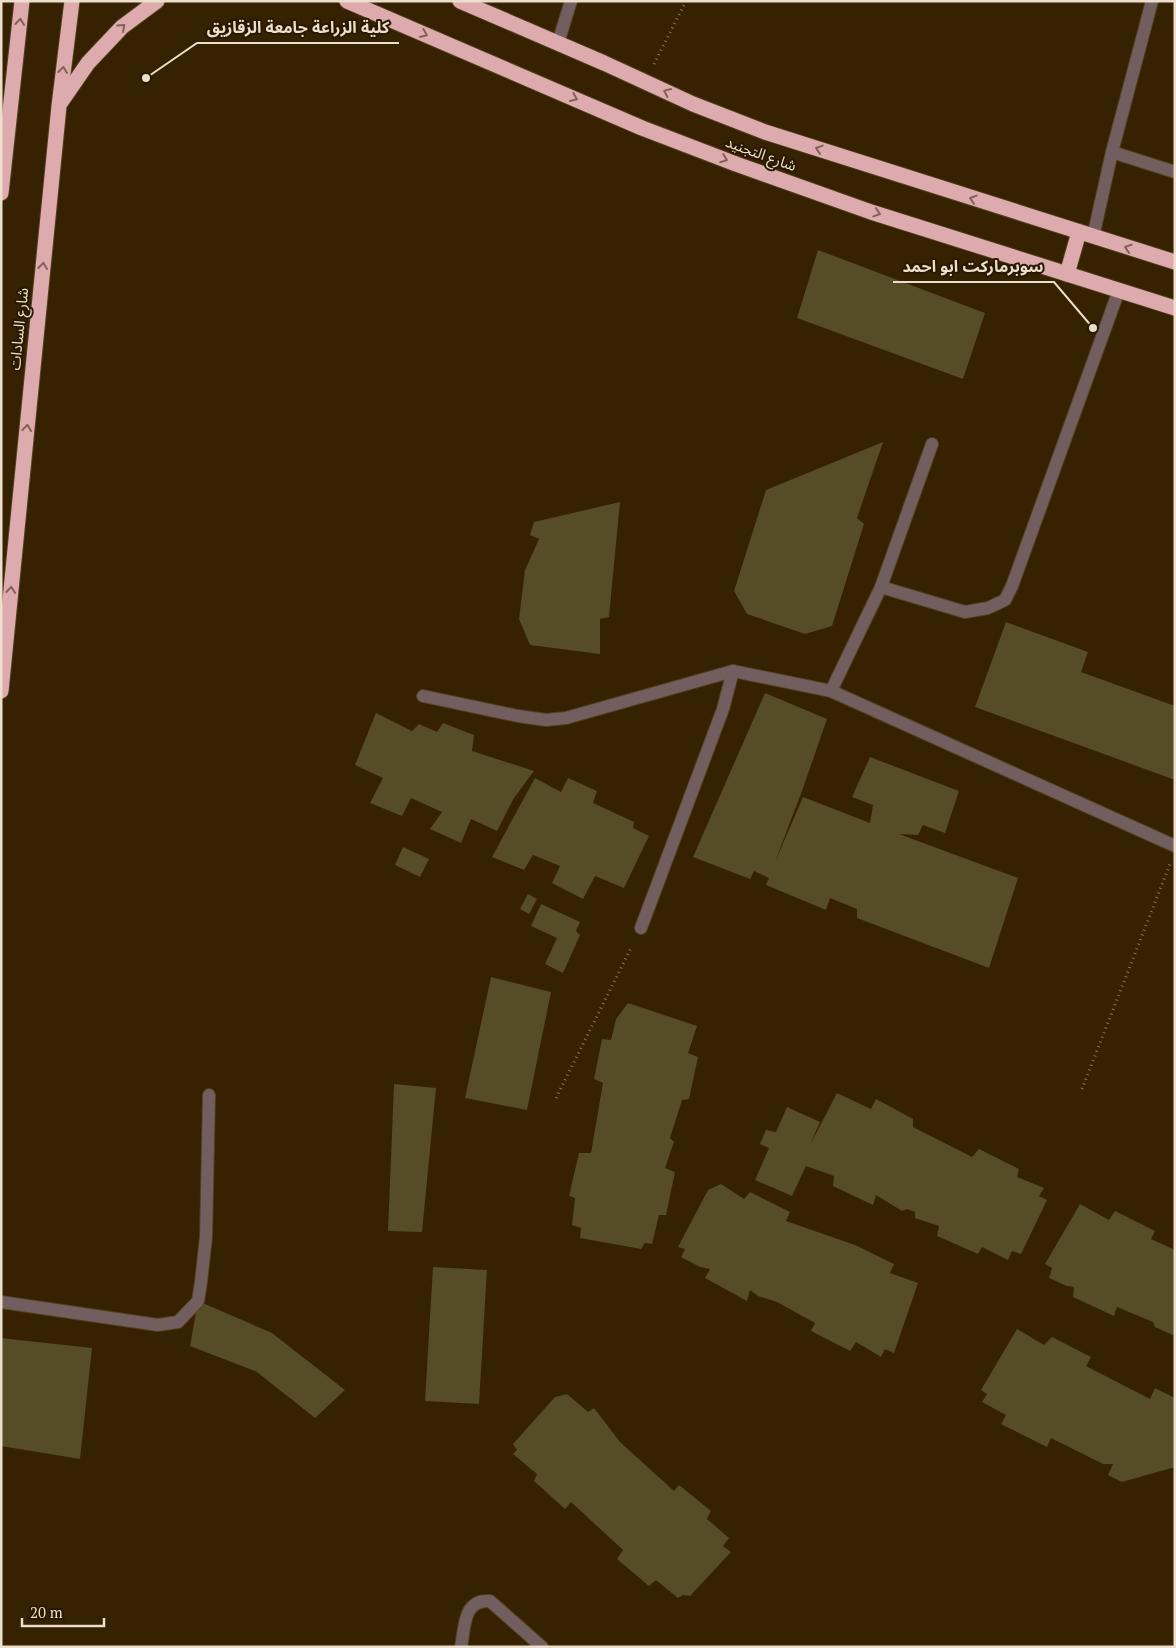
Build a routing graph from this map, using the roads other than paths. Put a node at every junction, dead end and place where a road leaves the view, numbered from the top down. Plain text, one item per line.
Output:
1 (22, 1) edge
2 (72, 1) edge
3 (157, 1) edge
4 (347, 1) edge
5 (460, 1) edge
6 (571, 1) edge
7 (1152, 1) edge
8 (558, 44) junction
9 (59, 106) junction
10 (1112, 152) junction
11 (1175, 172) edge
12 (1, 193) edge
13 (1086, 234) junction
14 (1175, 262) edge
15 (1067, 274) junction
16 (1119, 290) junction
17 (1175, 308) edge
18 (932, 444) dead end
19 (881, 587) junction
20 (733, 671) junction
21 (1, 691) edge
22 (831, 691) junction
23 (423, 696) dead end
24 (1175, 846) edge
25 (641, 928) road end
26 (209, 1095) dead end
27 (1, 1302) edge
28 (461, 1647) edge
29 (542, 1647) edge

12 -> 1 highway
9 -> 2 highway, شارع السادات
9 -> 3 highway
4 -> 15 highway, شارع التجنيد
5 - 8 highway, شارع التجنيد
6 - 8 street
7 - 10 street
13 -> 8 highway, شارع التجنيد
21 -> 9 highway, شارع السادات
10 - 11 street
10 - 13 street
14 -> 13 highway, شارع التجنيد
13 - 15 highway
15 - 16 highway, شارع التجنيد
16 - 17 highway, شارع التجنيد
16 - 19 street
18 - 19 street
19 - 22 street
20 - 22 street
20 - 23 street
20 - 25 street
22 - 24 street
26 - 27 street
28 - 29 street

